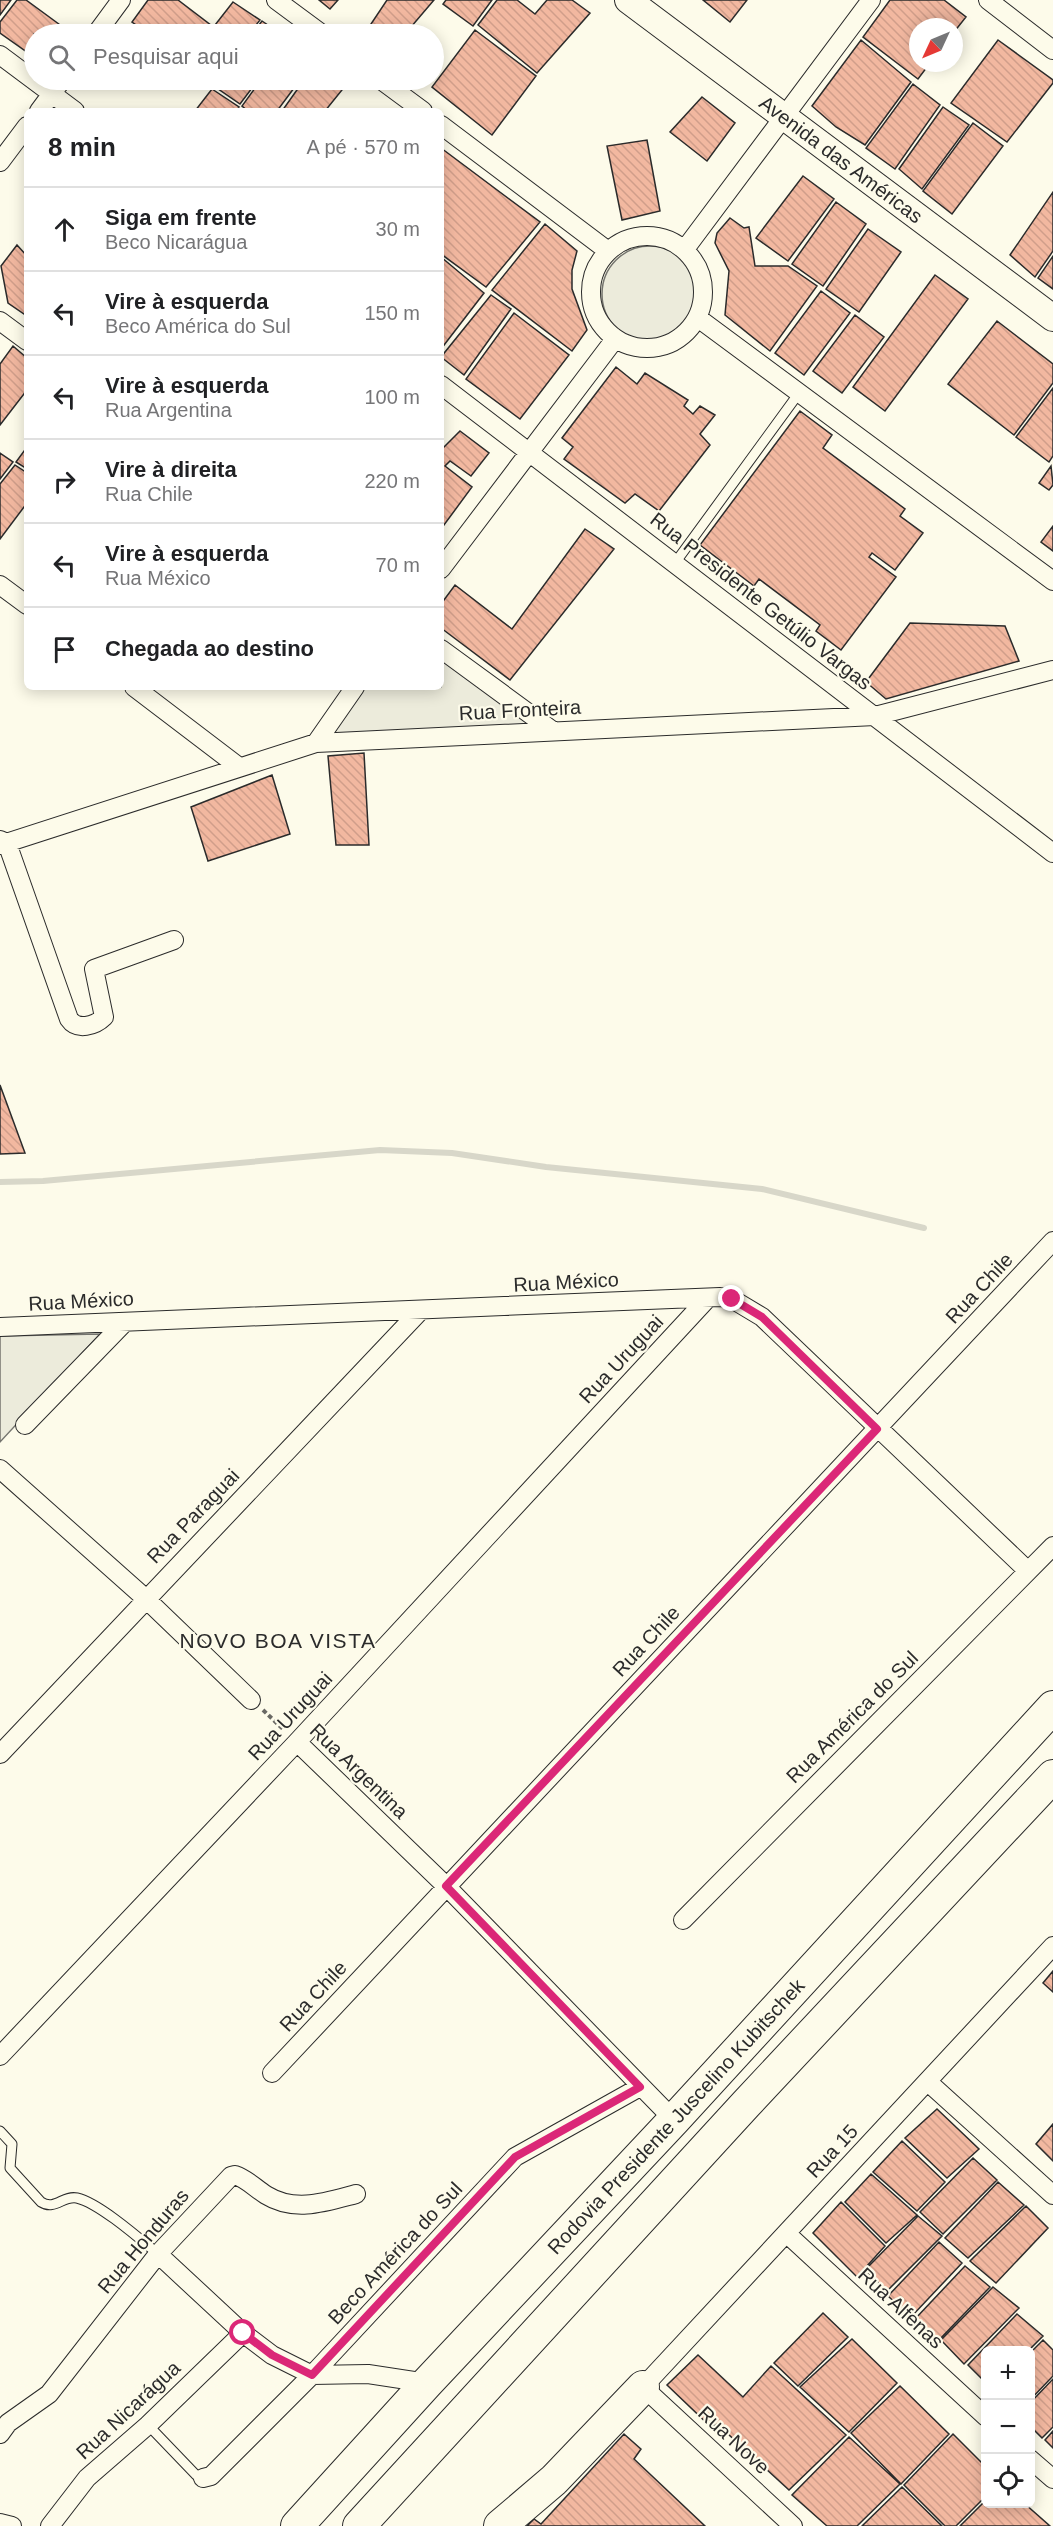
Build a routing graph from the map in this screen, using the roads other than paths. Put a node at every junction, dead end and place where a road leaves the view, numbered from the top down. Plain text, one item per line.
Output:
1 (121, 0) edge
2 (276, 0) edge
3 (628, 0) edge
4 (871, 0) edge
5 (988, 0) edge
6 (103, 24) edge
7 (308, 24) edge
8 (1053, 50) edge
9 (0, 55) edge
10 (24, 68) edge
11 (55, 90) edge
12 (59, 90) edge
13 (395, 90) edge
14 (41, 108) edge
15 (73, 108) edge
16 (419, 108) edge
17 (784, 116) junction
18 (444, 127) edge
19 (24, 130) edge
20 (0, 162) edge
21 (685, 249) junction
22 (608, 251) junction
23 (698, 318) junction
24 (1053, 318) edge
25 (0, 321) edge
26 (24, 339) edge
27 (615, 339) junction
28 (444, 387) edge
29 (800, 393) junction
30 (531, 452) junction
31 (675, 563) junction
32 (444, 565) edge
33 (1053, 581) edge
34 (0, 585) edge
35 (24, 603) edge
36 (444, 651) edge
37 (1053, 670) edge
38 (138, 690) edge
39 (353, 690) edge
40 (874, 716) junction
41 (553, 731) junction
42 (316, 743) junction
43 (238, 767) junction
44 (2, 843) edge
45 (1053, 853) edge
46 (174, 940) dead end
47 (1053, 1241) edge
48 (708, 1298) junction
49 (420, 1311) junction
50 (125, 1322) junction
51 (0, 1327) edge
52 (25, 1425) dead end
53 (877, 1429) junction
54 (0, 1469) edge
55 (1053, 1546) edge
56 (1028, 1571) junction
57 (145, 1598) junction
58 (251, 1700) road end
59 (1053, 1707) edge
60 (297, 1742) junction
61 (0, 1754) edge
62 (1053, 1776) edge
63 (446, 1886) junction
64 (684, 1920) dead end
65 (1053, 1946) edge
66 (0, 2056) edge
67 (272, 2073) dead end
68 (928, 2082) junction
69 (640, 2087) junction
70 (674, 2120) junction
71 (0, 2131) edge
72 (356, 2194) dead end
73 (1053, 2195) edge
74 (786, 2232) junction
75 (158, 2254) junction
76 (243, 2333) junction
77 (312, 2375) junction
78 (427, 2383) junction
79 (644, 2387) junction
80 (981, 2412) edge
81 (148, 2425) junction
82 (0, 2434) edge
83 (1035, 2464) edge
84 (203, 2478) joint
85 (1053, 2480) edge
86 (0, 2523) edge
87 (12, 2526) edge
88 (50, 2526) edge
89 (297, 2526) edge
90 (359, 2526) edge
91 (500, 2526) edge
92 (793, 2526) edge

1 - 6 street
2 - 7 street
3 - 17 main road, Avenida das Américas
4 - 17 street
5 - 8 street
9 - 10 street
11 - 14 street
12 - 15 street
13 - 16 street
17 - 21 street
17 - 24 main road, Avenida das Américas
18 - 22 street
19 - 20 street
21 - 22 street
21 - 23 street
22 - 27 street
23 - 27 street
23 - 29 street
25 - 26 street
27 - 30 street
28 - 30 street, Rua Presidente Getúlio Vargas
29 - 31 lane
29 - 33 street
30 - 31 street, Rua Presidente Getúlio Vargas
30 - 32 street
31 - 40 street, Rua Presidente Getúlio Vargas
34 - 35 street
36 - 41 street
37 - 40 street, Rua Fronteira
38 - 43 street
39 - 42 street
40 - 41 street, Rua Fronteira
40 - 45 street, Rua Presidente Getúlio Vargas
41 - 42 street, Rua Fronteira
42 - 43 street, Rua Fronteira
43 - 44 street, Rua Fronteira
44 - 46 street
47 - 53 street, Rua Chile
48 - 49 street, Rua México
48 - 53 street, Rua México
48 - 60 street, Rua Uruguai
49 - 50 street, Rua México
49 - 57 street, Rua Paraguai
50 - 51 street, Rua México
50 - 52 street
53 - 56 street, Rua México
53 - 63 street, Rua Chile
54 - 57 street
55 - 56 street, Rua América do Sul
56 - 64 street, Rua América do Sul
57 - 58 street
57 - 61 street, Rua Paraguai
59 - 70 highway, Rodovia Presidente Juscelino Kubitschek
60 - 63 street, Rua Argentina
60 - 66 street, Rua Uruguai
62 - 90 highway
63 - 67 street, Rua Chile
63 - 69 street, Rua Argentina
65 - 68 street, Rua 15
68 - 73 street
68 - 74 street, Rua 15
69 - 70 street, Rua Argentina
69 - 77 street, Beco América do Sul
70 - 78 highway, Rodovia Presidente Juscelino Kubitschek
71 - 75 lane
72 - 75 street, Rua Honduras
74 - 79 street, Rua 15
74 - 80 street, Rua Alfenas
75 - 76 street
75 - 82 street, Rua Honduras
76 - 77 street
76 - 81 street, Rua Nicarágua
77 - 78 street
77 - 84 street, Beco América do Sul
78 - 89 highway, Rodovia Presidente Juscelino Kubitschek
79 - 91 highway
79 - 92 street, Rua Nove
81 - 84 lane
81 - 88 street, Rua Nicarágua
83 - 85 street
86 - 87 street

